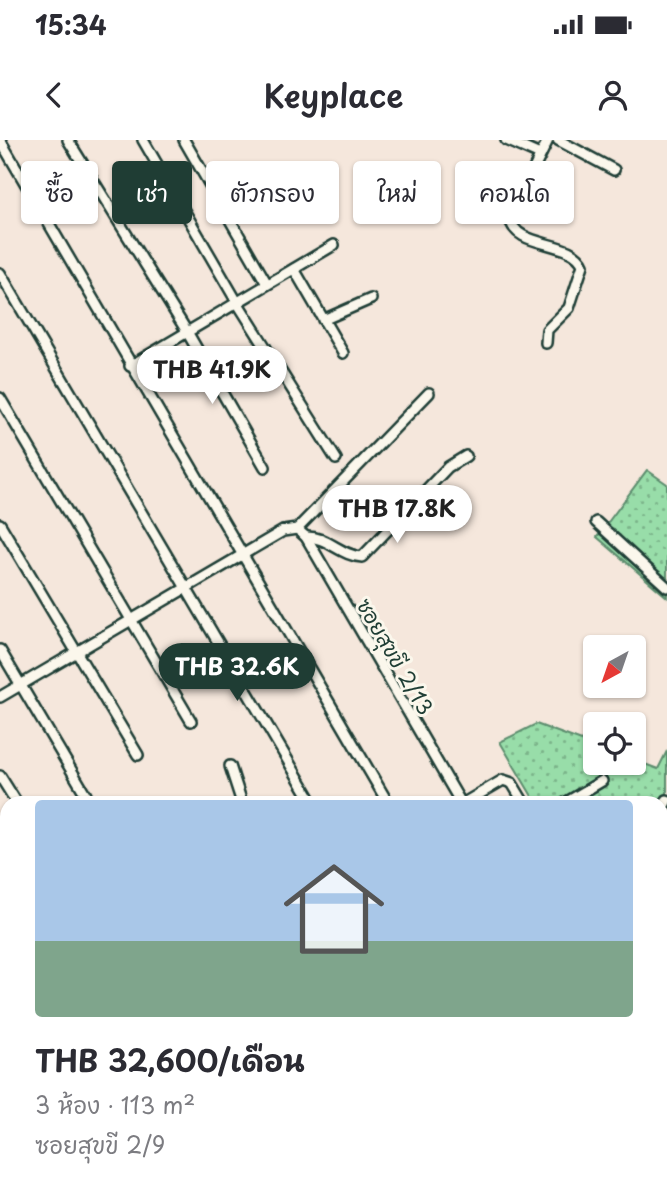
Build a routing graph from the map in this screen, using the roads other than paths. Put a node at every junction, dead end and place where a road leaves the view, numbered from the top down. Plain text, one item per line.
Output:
1 (0, 140) edge
2 (68, 140) edge
3 (143, 140) edge
4 (184, 140) edge
5 (506, 140) edge
6 (548, 140) edge
7 (558, 140) edge
8 (540, 155) junction
9 (614, 170) dead end
10 (334, 245) dead end
11 (294, 269) junction
12 (0, 273) edge
13 (267, 284) junction
14 (371, 299) dead end
15 (237, 302) junction
16 (323, 320) junction
17 (186, 330) junction
18 (546, 343) dead end
19 (342, 353) dead end
20 (130, 366) junction
21 (429, 393) dead end
22 (0, 398) edge
23 (466, 456) dead end
24 (336, 459) dead end
25 (265, 467) dead end
26 (596, 522) dead end
27 (0, 524) edge
28 (297, 529) junction
29 (306, 537) junction
30 (241, 555) junction
31 (667, 587) edge
32 (187, 588) junction
33 (131, 621) junction
34 (0, 650) edge
35 (76, 654) junction
36 (20, 685) junction
37 (0, 697) edge
38 (191, 721) dead end
39 (138, 755) dead end
40 (230, 766) dead end
41 (0, 776) edge
42 (602, 781) dead end
43 (86, 795) dead end
44 (12, 796) edge
45 (240, 796) edge
46 (308, 796) edge
47 (384, 796) edge
48 (458, 796) edge
49 (474, 796) edge
50 (520, 796) edge
51 (577, 796) edge

1 - 20 street
2 - 17 street
3 - 15 street
4 - 13 street
5 - 8 street
6 - 8 street
7 - 9 street
8 - 18 street
10 - 11 street
11 - 13 street
11 - 16 street
12 - 32 street
13 - 15 street
14 - 16 street
15 - 17 street
15 - 24 street
16 - 19 street
17 - 20 street
17 - 25 street
20 - 30 street
21 - 28 street
22 - 33 street
23 - 29 street
26 - 31 street
27 - 35 street
28 - 29 street, ซอยสุขขี 2/13
28 - 30 street
29 - 48 street, ซอยสุขขี 2/13
30 - 32 street
30 - 47 street
32 - 33 street
32 - 46 street
33 - 35 street
33 - 38 street
34 - 36 street
35 - 36 street
35 - 39 street
36 - 37 street
36 - 43 street
40 - 45 street
41 - 44 street
42 - 51 street
49 - 50 street

